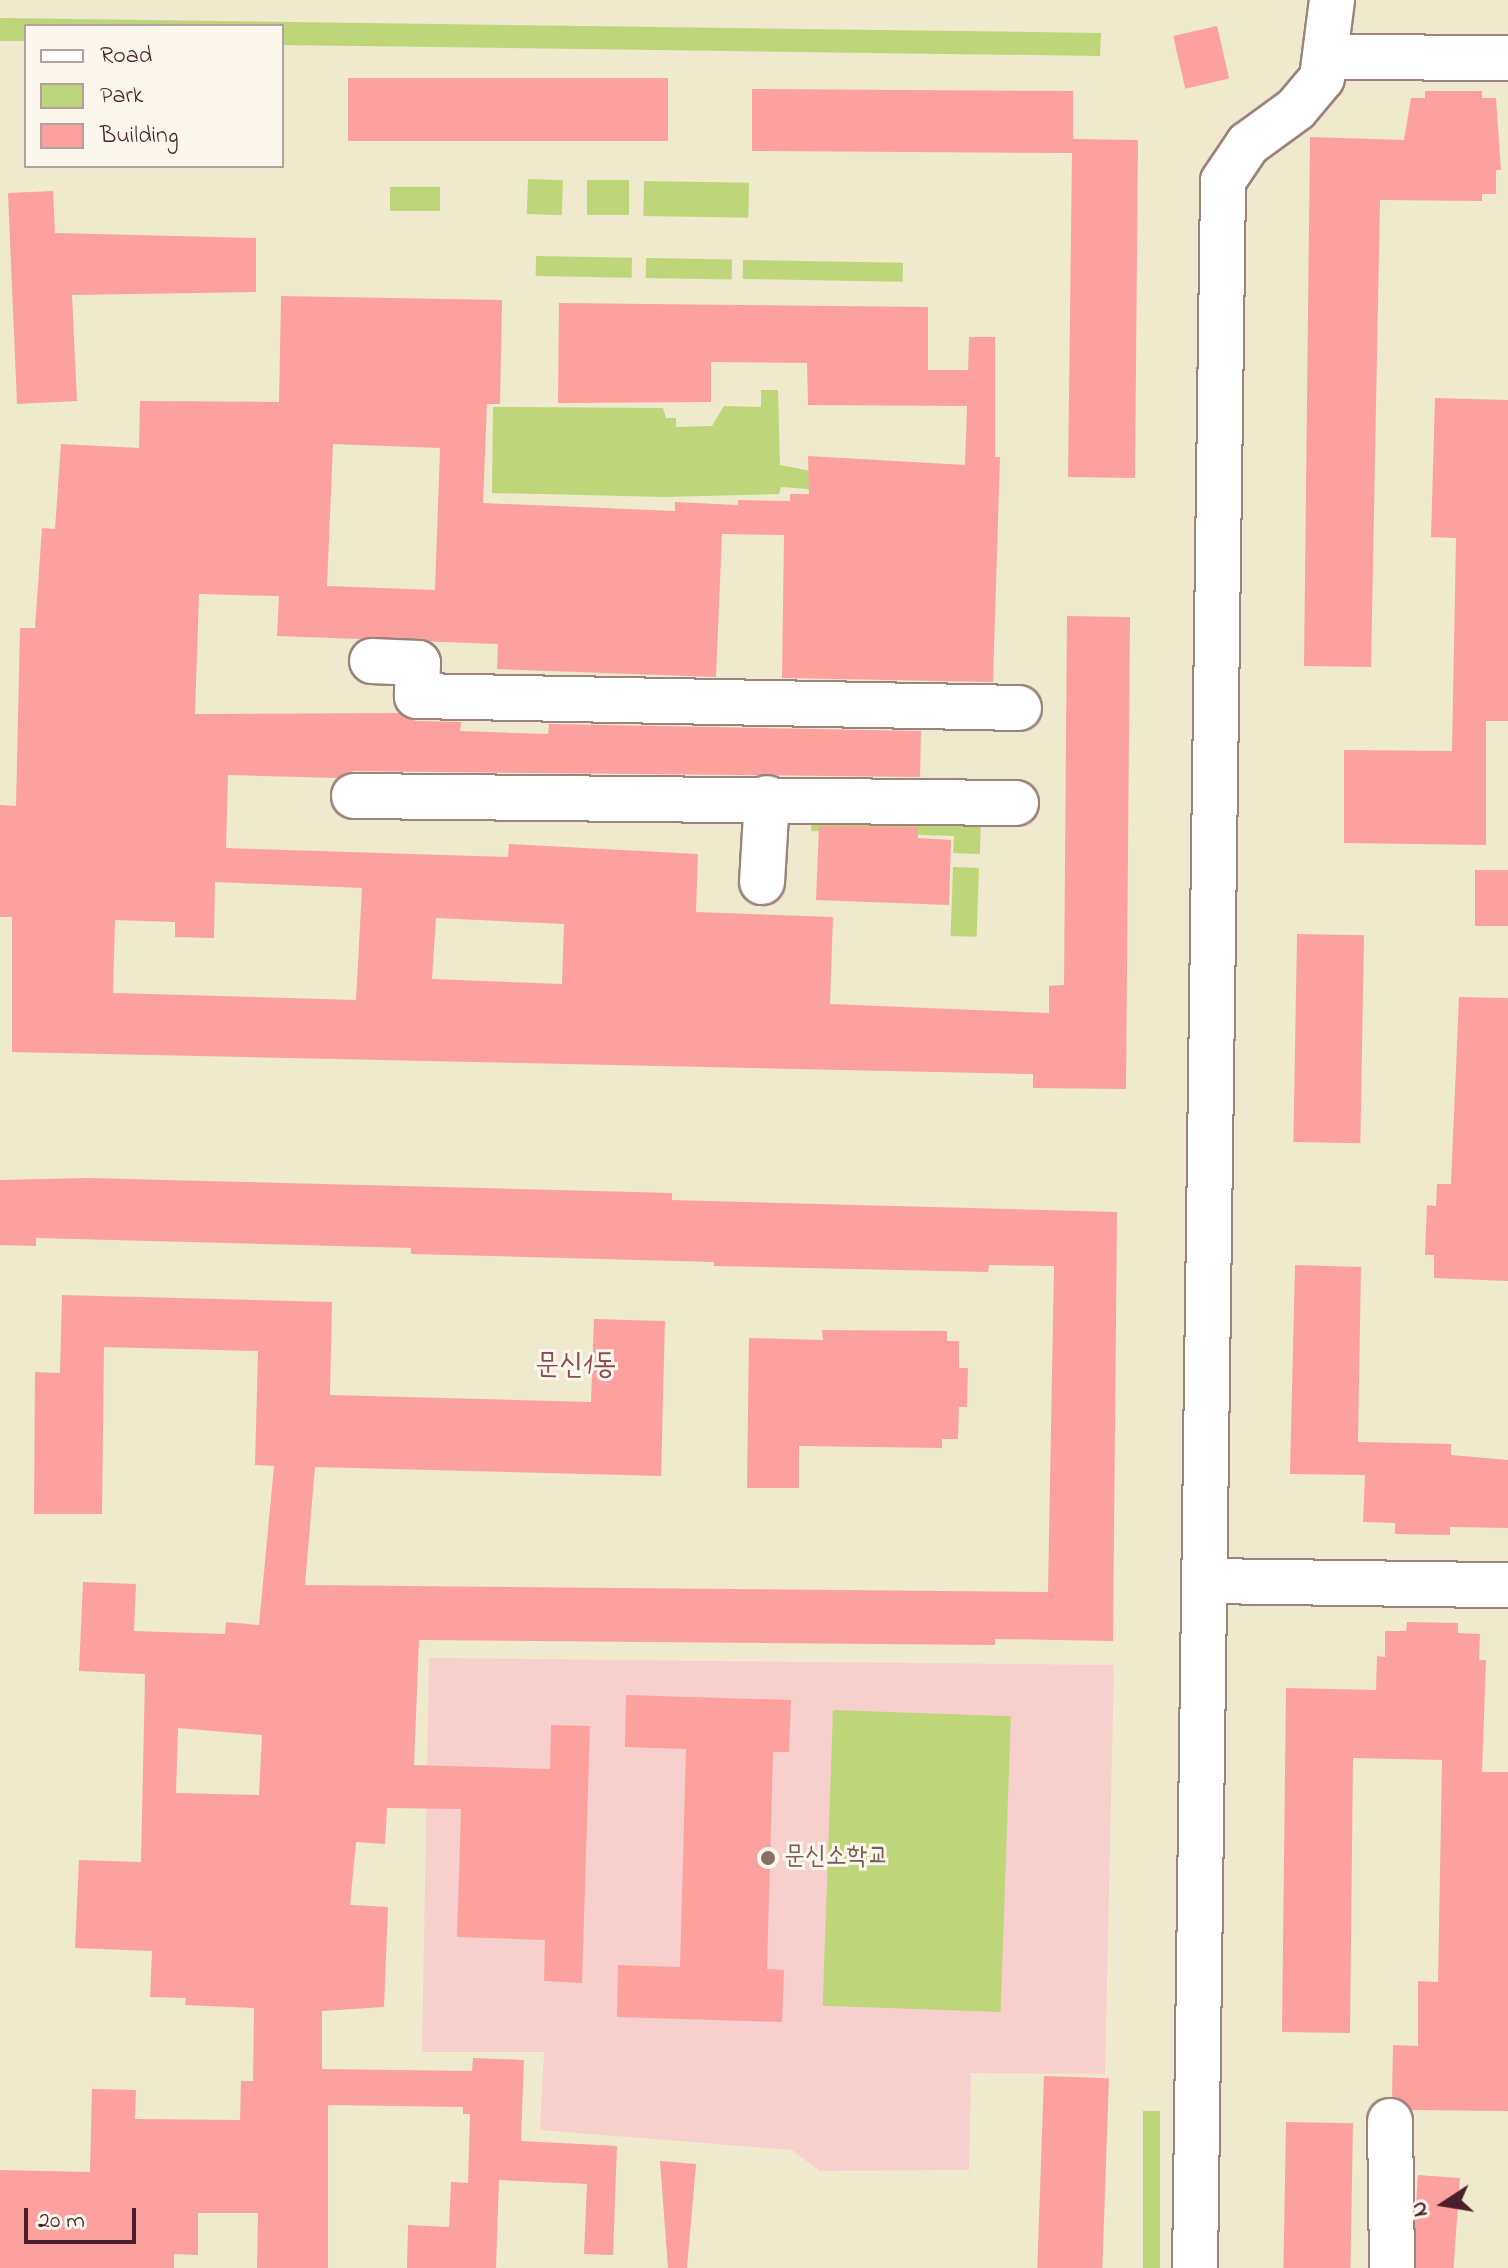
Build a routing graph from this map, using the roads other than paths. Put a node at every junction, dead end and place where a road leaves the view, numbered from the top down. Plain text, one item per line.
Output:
1 (1332, 0) edge
2 (1327, 57) junction
3 (1508, 58) edge
4 (372, 661) dead end
5 (1019, 708) dead end
6 (354, 796) dead end
7 (767, 798) junction
8 (1016, 803) dead end
9 (762, 882) dead end
10 (1205, 1581) junction
11 (1508, 1585) edge
12 (1390, 2121) dead end
13 (1195, 2268) edge
14 (1392, 2268) edge

1 - 2 street
2 - 3 street
2 - 10 street
4 - 5 street
6 - 7 street
7 - 8 street
7 - 9 street
10 - 11 street
10 - 13 street
12 - 14 street

